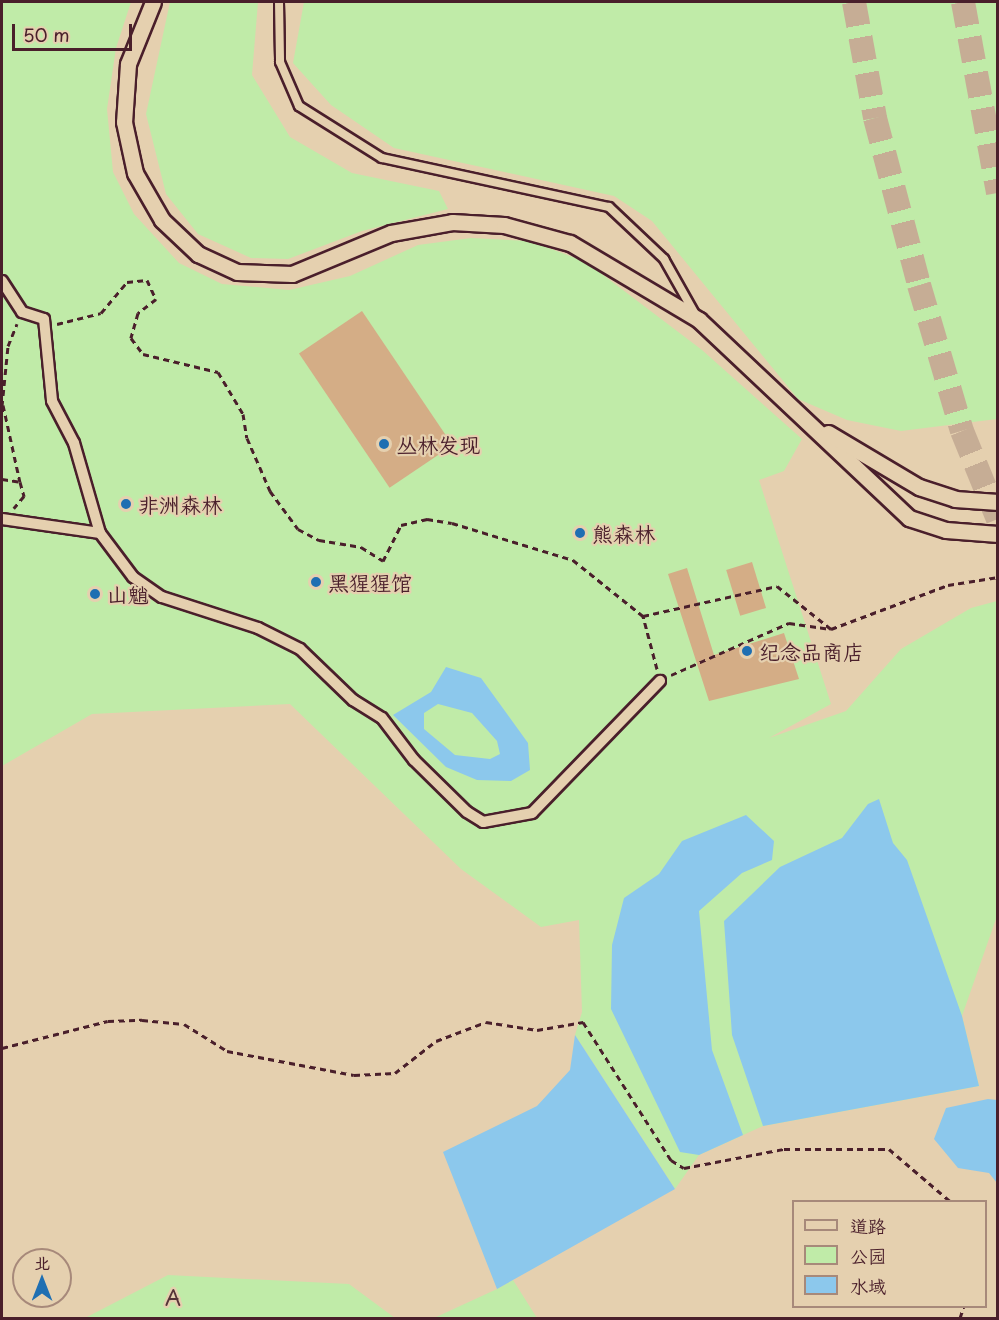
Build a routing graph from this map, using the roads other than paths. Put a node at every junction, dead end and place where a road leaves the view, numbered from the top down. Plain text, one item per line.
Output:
1 (153, 2) edge
2 (279, 2) edge
3 (2, 281) edge
4 (699, 320) junction
5 (810, 423) junction
6 (998, 502) edge
7 (3, 519) edge
8 (100, 533) junction
9 (998, 534) edge
10 (660, 681) road end

1 - 4 street
2 - 4 lane
3 - 8 street
4 - 5 street
5 - 6 street
5 - 9 street
7 - 8 street
8 - 10 street

